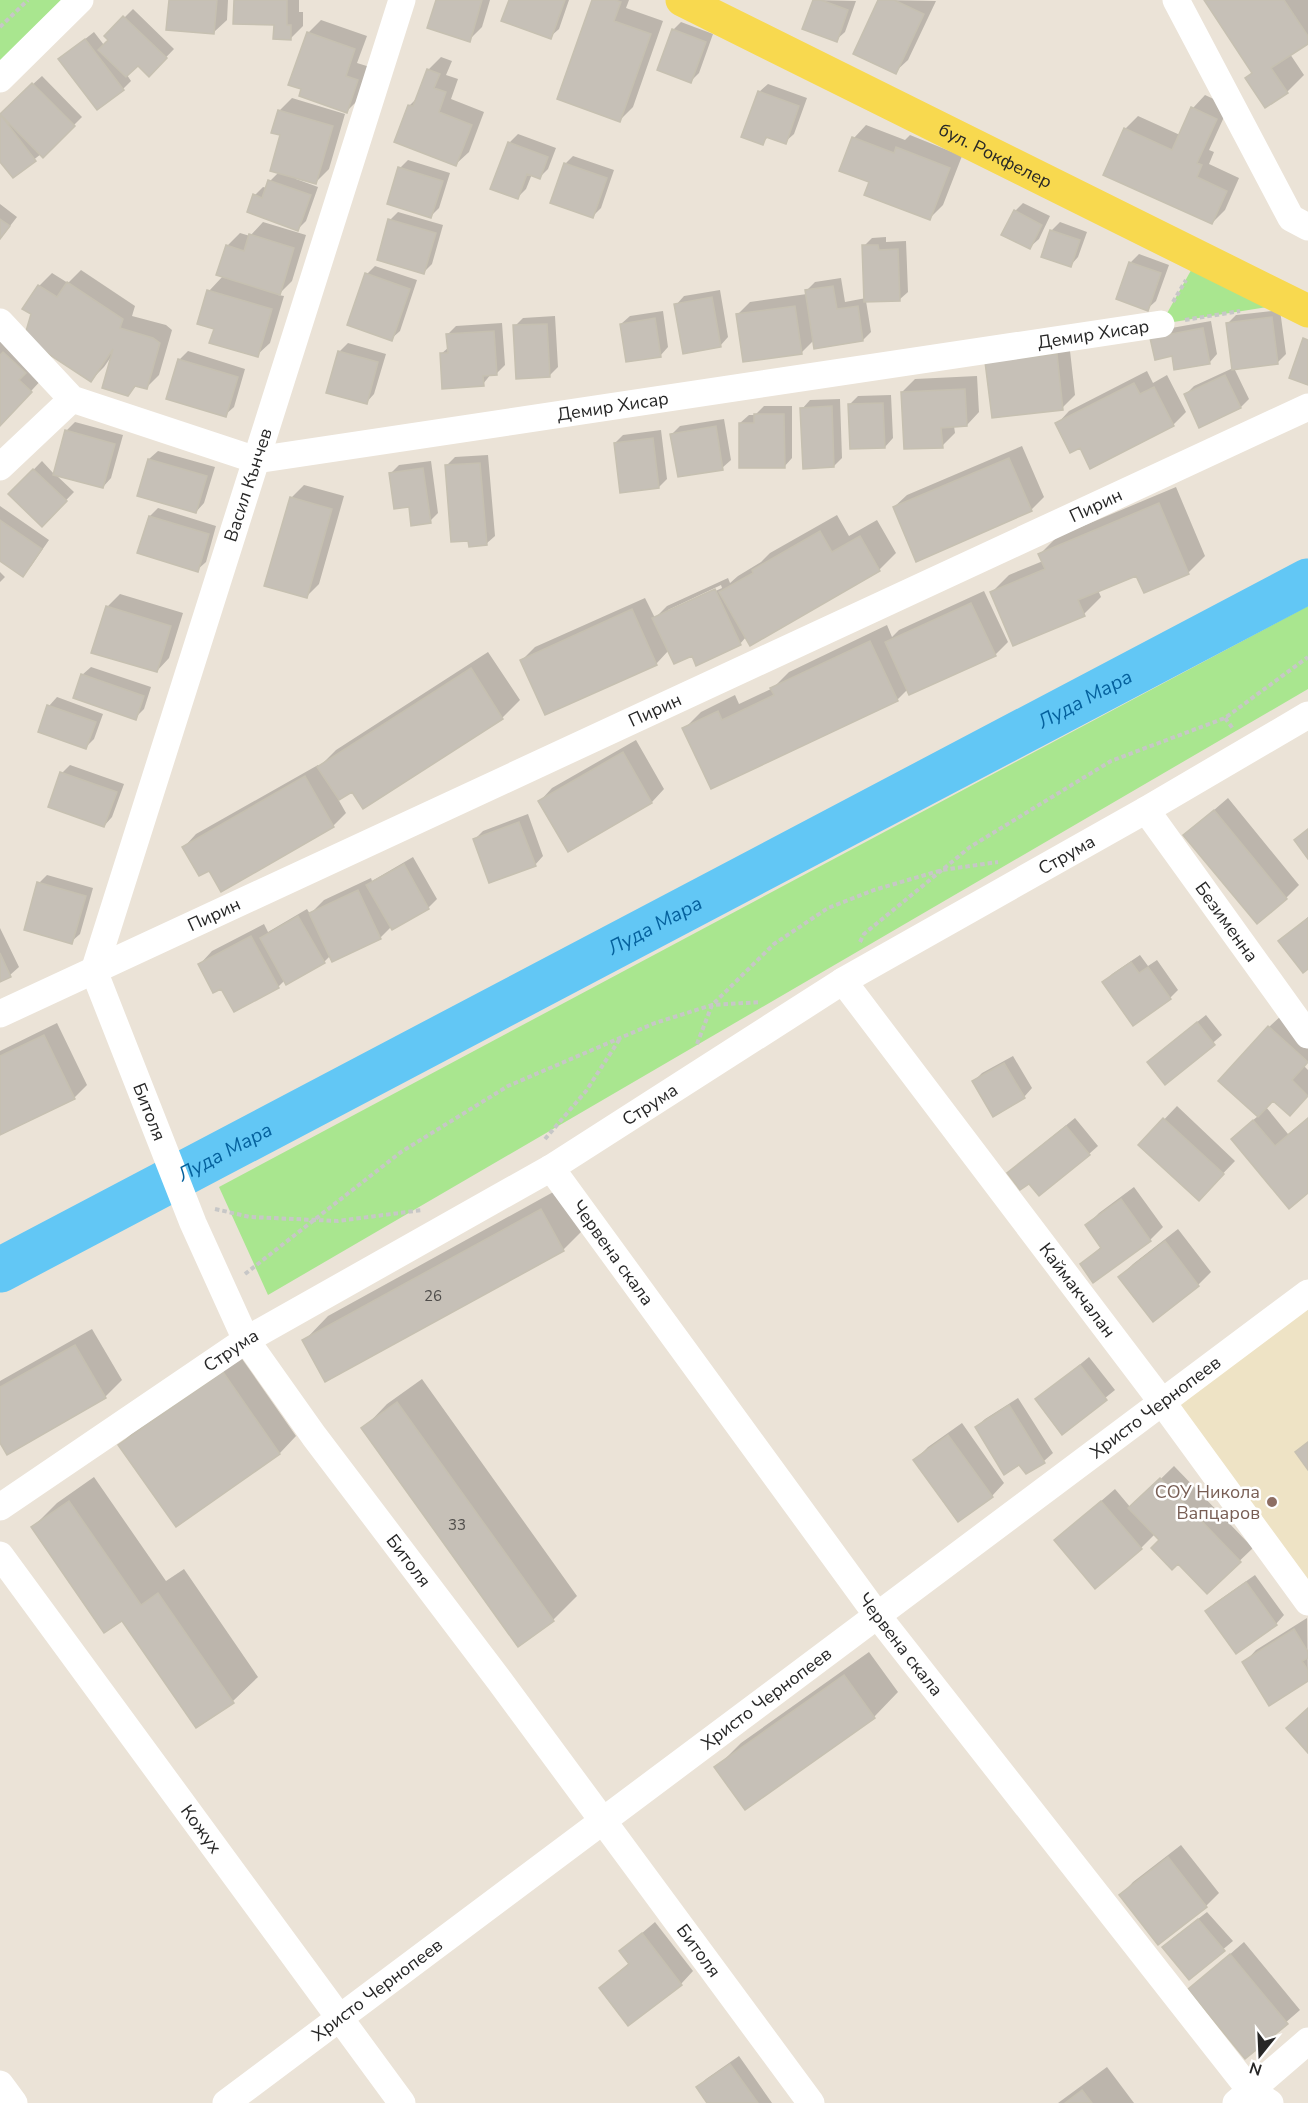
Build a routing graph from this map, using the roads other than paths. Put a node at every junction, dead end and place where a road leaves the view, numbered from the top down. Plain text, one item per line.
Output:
1 (80, 0) edge
2 (402, 0) edge
3 (682, 0) edge
4 (1176, 0) edge
5 (0, 79) edge
6 (1308, 227) edge
7 (1308, 311) edge
8 (0, 322) edge
9 (1161, 324) road end
10 (72, 399) junction
11 (1308, 407) edge
12 (256, 460) junction
13 (0, 467) edge
14 (1308, 715) edge
15 (1146, 810) junction
16 (94, 971) junction
17 (843, 981) junction
18 (0, 1014) edge
19 (1308, 1035) edge
20 (546, 1157) junction
21 (1308, 1293) edge
22 (246, 1340) junction
23 (1162, 1402) junction
24 (0, 1506) edge
25 (0, 1555) edge
26 (1308, 1602) edge
27 (877, 1615) junction
28 (602, 1821) junction
29 (339, 2018) junction
30 (1308, 2041) edge
31 (0, 2084) edge
32 (1252, 2099) edge
33 (14, 2103) edge
34 (226, 2103) edge
35 (402, 2103) edge
36 (811, 2103) edge

1 - 5 street
2 - 12 street, Васил Кънчев
3 - 7 main road, бул. Рокфелер
4 - 6 street
8 - 10 street, Демир Хисар
9 - 12 street, Демир Хисар
10 - 12 street, Демир Хисар
10 - 13 street
11 - 16 street, Пирин
12 - 16 street, Васил Кънчев
14 - 15 street, Струма
15 - 17 street, Струма
15 - 19 street, Безименна
16 - 18 street, Пирин
16 - 22 street, Битоля
17 - 20 street, Струма
17 - 23 street, Каймакчалан
20 - 22 street, Струма
20 - 27 street, Червена скала
21 - 23 street, Христо Чернопеев
22 - 24 street, Струма
22 - 28 street, Битоля
23 - 26 street, Каймакчалан
23 - 27 street, Христо Чернопеев
25 - 29 street, Кожух
27 - 28 street, Христо Чернопеев
27 - 32 street, Червена скала
28 - 29 street, Христо Чернопеев
28 - 36 street, Битоля
29 - 34 street, Христо Чернопеев
29 - 35 street, Кожух
30 - 32 street
31 - 33 street

